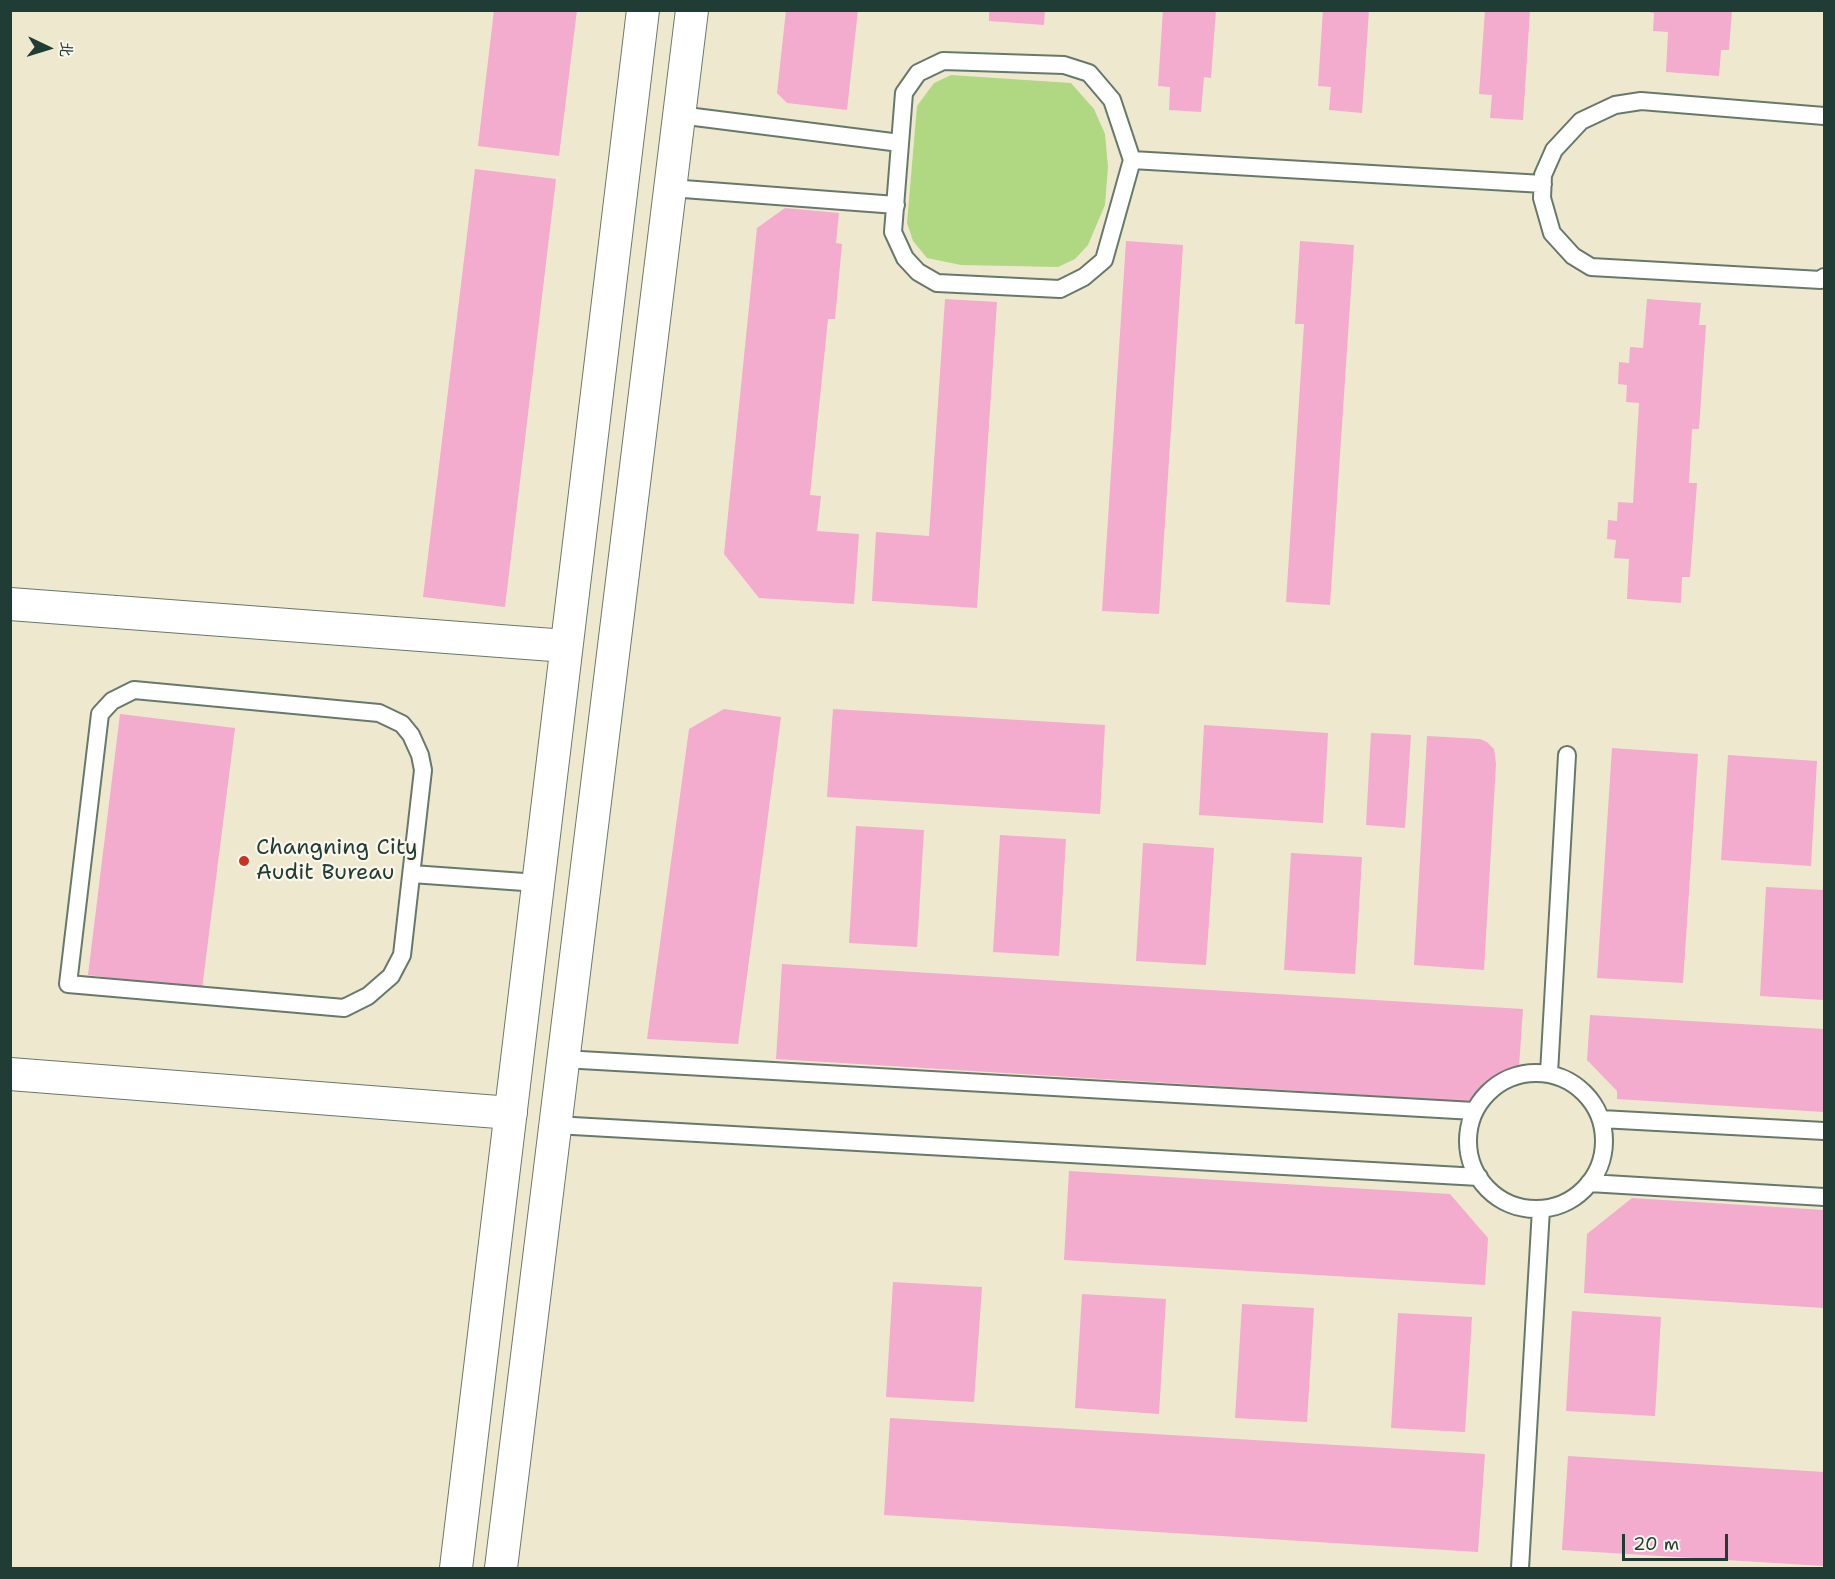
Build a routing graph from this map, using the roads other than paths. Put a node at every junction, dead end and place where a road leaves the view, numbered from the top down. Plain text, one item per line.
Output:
1 (643, 10) edge
2 (692, 10) edge
3 (679, 116) junction
4 (1824, 116) edge
5 (900, 143) junction
6 (1132, 160) junction
7 (1543, 184) junction
8 (670, 188) junction
9 (896, 205) junction
10 (1824, 277) edge
11 (10, 604) edge
12 (566, 646) junction
13 (1567, 755) dead end
14 (412, 874) junction
15 (538, 883) junction
16 (563, 1059) junction
17 (1549, 1073) junction
18 (10, 1074) edge
19 (1474, 1111) junction
20 (511, 1113) junction
21 (1601, 1119) junction
22 (555, 1125) junction
23 (1824, 1131) edge
24 (1479, 1177) junction
25 (1589, 1183) junction
26 (1824, 1197) edge
27 (1541, 1209) junction
28 (456, 1569) edge
29 (501, 1569) edge
30 (1520, 1569) edge

1 - 12 street
2 - 3 street
3 - 5 lane
3 - 8 street
4 - 7 lane
5 - 6 lane
5 - 9 lane
6 - 7 lane
6 - 9 lane
7 - 10 lane
8 - 9 lane
8 - 16 street
11 - 12 street
12 - 15 street
13 - 17 lane
14 - 14 lane
14 - 15 lane
15 - 20 street
16 - 19 lane
16 - 22 street
17 - 19 lane
17 - 21 lane
18 - 20 street
19 - 24 lane
20 - 28 street
21 - 23 lane
21 - 25 lane
22 - 24 lane
22 - 29 street
24 - 27 lane
25 - 26 lane
25 - 27 lane
27 - 30 lane

